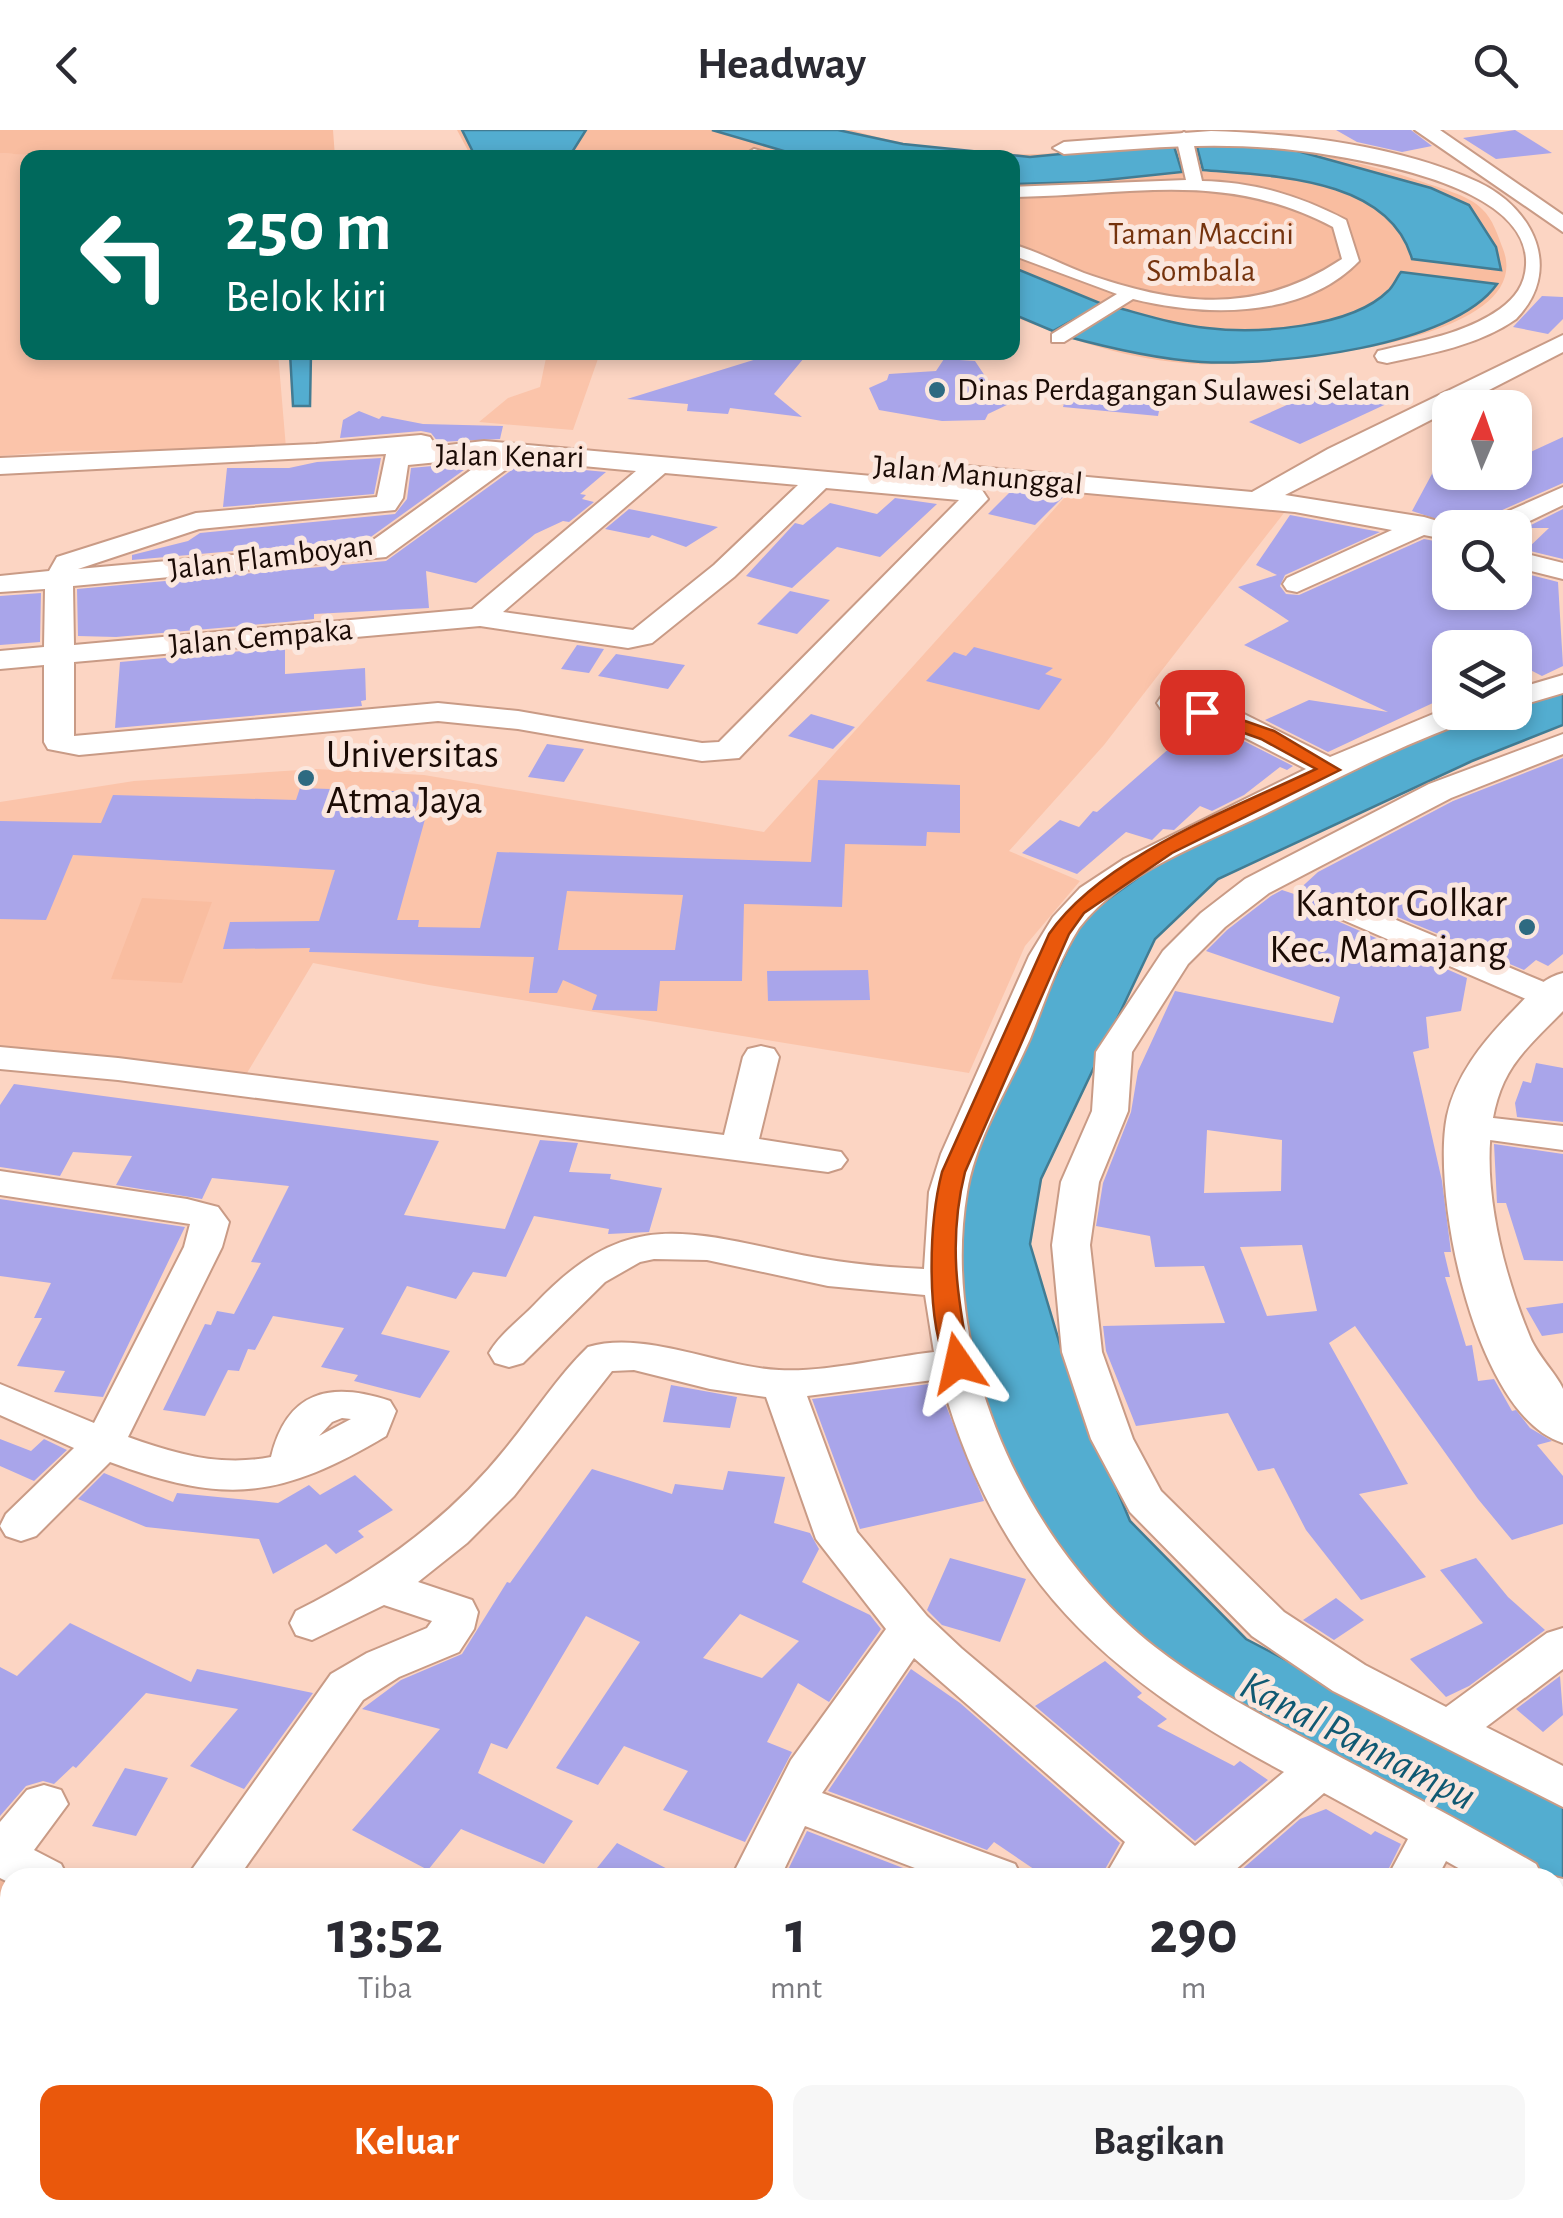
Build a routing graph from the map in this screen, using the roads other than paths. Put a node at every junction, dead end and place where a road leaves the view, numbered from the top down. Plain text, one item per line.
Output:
1 (1084, 130) edge
2 (1426, 130) edge
3 (1185, 139) junction
4 (1195, 178) junction
5 (1020, 192) edge
6 (1563, 225) edge
7 (1020, 252) edge
8 (1124, 297) junction
9 (1059, 336) dead end
10 (1563, 342) edge
11 (1387, 356) dead end
12 (508, 444) junction
13 (661, 463) junction
14 (0, 466) edge
15 (821, 478) junction
16 (1563, 496) edge
17 (1257, 500) junction
18 (1532, 510) edge
19 (1432, 527) edge
20 (1432, 530) edge
21 (1532, 563) edge
22 (1563, 571) edge
23 (59, 578) junction
24 (0, 584) edge
25 (1298, 584) dead end
26 (480, 617) junction
27 (58, 656) junction
28 (0, 660) edge
29 (1563, 684) edge
30 (1532, 693) edge
31 (1172, 703) dead end
32 (1432, 726) edge
33 (1563, 743) edge
34 (1330, 770) junction
35 (1339, 906) dead end
36 (1557, 992) edge
37 (760, 1057) dead end
38 (0, 1058) edge
39 (1467, 1127) junction
40 (1563, 1138) edge
41 (739, 1146) junction
42 (828, 1160) dead end
43 (0, 1183) edge
44 (942, 1282) junction
45 (509, 1353) dead end
46 (958, 1363) junction
47 (782, 1385) junction
48 (0, 1398) edge
49 (1563, 1424) edge
50 (105, 1442) junction
51 (290, 1464) dead end
52 (21, 1525) dead end
53 (382, 1587) junction
54 (312, 1623) dead end
55 (911, 1628) junction
56 (1563, 1645) edge
57 (1450, 1728) junction
58 (1320, 1769) junction
59 (1563, 1788) edge
60 (792, 1802) junction
61 (44, 1804) dead end
62 (1438, 1832) junction
63 (0, 1855) edge
64 (1140, 1858) edge
65 (25, 1868) edge
66 (217, 1868) edge
67 (760, 1868) edge
68 (971, 1868) edge
69 (1171, 1868) edge
70 (1205, 1868) edge
71 (1417, 1868) edge
72 (1501, 1868) edge

1 - 3 street
2 - 6 street
3 - 4 street
3 - 11 street
4 - 5 street
4 - 8 street
7 - 8 street
8 - 9 street
10 - 17 street
12 - 13 street, Jalan Kenari
12 - 14 street
12 - 17 street, Jalan Manunggal
12 - 23 street, Jalan Flamboyan
12 - 23 street, Jalan Kenari
13 - 15 street, Jalan Kenari
13 - 26 street
15 - 26 street, Jalan Cempaka
15 - 27 street, Jalan Kenari
16 - 18 street
17 - 19 street, Jalan Manunggal
20 - 25 street
21 - 22 street
23 - 24 street, Jalan Flamboyan
23 - 27 street
26 - 27 street, Jalan Cempaka
27 - 28 street, Jalan Cempaka
29 - 30 street
31 - 34 street
32 - 34 street
33 - 57 street
34 - 44 street
35 - 36 street
36 - 39 street
37 - 41 street
38 - 41 street
39 - 40 street
39 - 49 street
41 - 42 street
43 - 50 street
44 - 45 street
44 - 46 street
46 - 47 street
46 - 58 street
47 - 53 street
47 - 55 street
48 - 50 street
50 - 51 street
50 - 52 street
53 - 54 street
53 - 66 street
55 - 60 street
55 - 64 street
56 - 57 street
57 - 59 street
58 - 62 street
58 - 70 street
60 - 67 street
60 - 68 street
61 - 63 street
62 - 71 street
62 - 72 street
63 - 65 street
64 - 69 street

